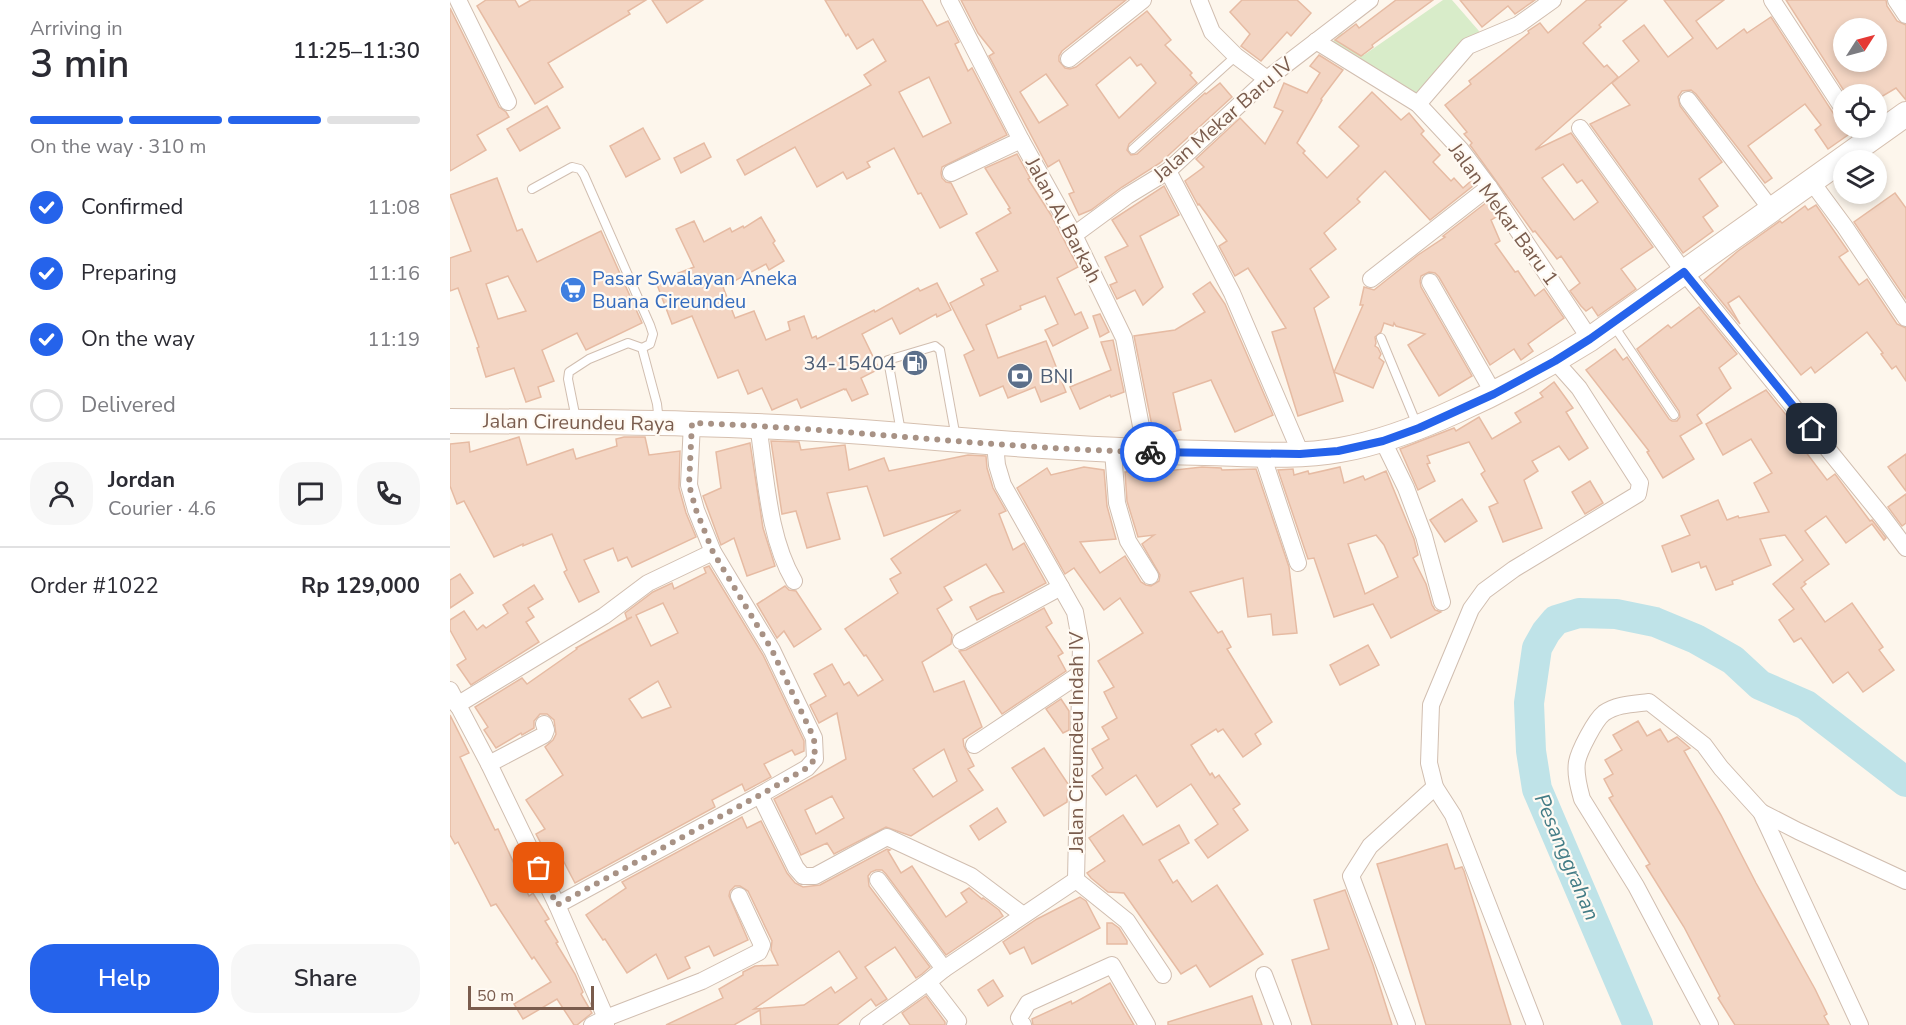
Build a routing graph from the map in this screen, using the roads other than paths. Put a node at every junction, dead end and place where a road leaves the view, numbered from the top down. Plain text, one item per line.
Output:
1 (458, 0) edge
2 (949, 0) edge
3 (1143, 0) edge
4 (1199, 0) edge
5 (1370, 0) edge
6 (1553, 0) edge
7 (1772, 0) edge
8 (1896, 0) edge
9 (1906, 15) edge
10 (1316, 41) junction
11 (1236, 56) junction
12 (1069, 59) dead end
13 (1267, 79) junction
14 (1833, 93) edge
15 (1688, 100) dead end
16 (508, 102) dead end
17 (1418, 104) junction
18 (1906, 114) edge
19 (1887, 123) edge
20 (1580, 128) dead end
21 (1858, 138) edge
22 (1021, 140) junction
23 (1133, 148) dead end
24 (1168, 171) junction
25 (951, 173) dead end
26 (1811, 181) junction
27 (1489, 187) junction
28 (531, 189) dead end
29 (1771, 209) junction
30 (1074, 235) junction
31 (1684, 272) junction
32 (1371, 279) dead end
33 (1430, 282) dead end
34 (1906, 318) edge
35 (1612, 323) junction
36 (1382, 338) dead end
37 (1590, 339) junction
38 (642, 348) junction
39 (1555, 361) junction
40 (1494, 394) junction
41 (1674, 415) dead end
42 (450, 421) edge
43 (577, 421) junction
44 (660, 423) junction
45 (692, 423) junction
46 (758, 425) junction
47 (1419, 428) junction
48 (902, 435) junction
49 (957, 441) junction
50 (1383, 441) junction
51 (995, 444) junction
52 (1113, 451) junction
53 (1146, 452) junction
54 (1262, 454) junction
55 (1300, 454) junction
56 (1905, 546) edge
57 (713, 552) junction
58 (1298, 563) dead end
59 (1150, 576) dead end
60 (794, 581) dead end
61 (1061, 587) junction
62 (1443, 602) dead end
63 (961, 641) dead end
64 (1080, 674) junction
65 (454, 698) edge
66 (544, 724) dead end
67 (974, 745) dead end
68 (489, 764) junction
69 (1435, 787) junction
70 (760, 795) junction
71 (1761, 812) junction
72 (878, 880) dead end
73 (1076, 880) junction
74 (1906, 881) edge
75 (739, 896) dead end
76 (557, 905) junction
77 (1023, 915) junction
78 (944, 969) junction
79 (1163, 975) dead end
80 (1264, 975) dead end
81 (928, 982) junction
82 (601, 1023) edge
83 (868, 1025) edge
84 (955, 1025) edge
85 (1023, 1025) edge
86 (1147, 1025) edge
87 (1283, 1025) edge
88 (1407, 1025) edge
89 (1535, 1025) edge
90 (1710, 1025) edge
91 (1860, 1025) edge

1 - 16 street
2 - 22 street, Jalan Al Barkah
3 - 12 street
4 - 11 street
5 - 10 street, Jalan Mekar Baru IV
6 - 17 street
7 - 14 street
8 - 9 street
10 - 13 street, Jalan Mekar Baru IV
10 - 17 street, Jalan Mekar Baru 1
11 - 13 street
11 - 23 lane
13 - 24 street, Jalan Mekar Baru IV
15 - 29 street
17 - 27 street, Jalan Mekar Baru 1
18 - 19 main road, Jalan Cireundeu Raya
20 - 31 street
21 - 26 main road, Jalan Cireundeu Raya
22 - 25 street
22 - 30 street, Jalan Al Barkah
24 - 30 street, Jalan Mekar Baru IV
24 - 55 street
26 - 29 main road, Jalan Cireundeu Raya
26 - 34 street
27 - 32 street
27 - 37 street, Jalan Mekar Baru 1
28 - 38 lane
29 - 31 main road, Jalan Cireundeu Raya
30 - 53 street, Jalan Al Barkah
31 - 35 main road, Jalan Cireundeu Raya
31 - 56 street
33 - 40 street
35 - 37 main road, Jalan Cireundeu Raya
35 - 41 lane
36 - 47 lane
37 - 39 main road, Jalan Cireundeu Raya
38 - 43 lane
38 - 44 lane
39 - 40 main road, Jalan Cireundeu Raya
39 - 69 street
40 - 47 main road, Jalan Cireundeu Raya
42 - 43 main road, Jalan Cireundeu Raya
43 - 44 main road, Jalan Cireundeu Raya
44 - 45 main road, Jalan Cireundeu Raya
45 - 46 main road, Jalan Cireundeu Raya
45 - 57 street
46 - 48 main road, Jalan Cireundeu Raya
46 - 60 street
47 - 50 main road, Jalan Cireundeu Raya
48 - 49 main road, Jalan Cireundeu Raya
48 - 49 lane
49 - 51 main road, Jalan Cireundeu Raya
50 - 55 main road, Jalan Cireundeu Raya
50 - 62 street
51 - 52 main road, Jalan Cireundeu Raya
51 - 61 street, Jalan Cireundeu Indah IV
52 - 53 main road, Jalan Cireundeu Raya
52 - 59 street
53 - 54 main road, Jalan Cireundeu Raya
54 - 55 main road, Jalan Cireundeu Raya
54 - 58 street
57 - 65 street
57 - 70 street
61 - 63 street
61 - 64 street, Jalan Cireundeu Indah IV
64 - 67 street
64 - 73 street, Jalan Cireundeu Indah IV
65 - 68 street
66 - 68 street
68 - 76 street
69 - 88 street
69 - 89 street
70 - 76 street
70 - 77 street
71 - 74 street
71 - 90 street
71 - 91 street
72 - 78 street
73 - 77 street
73 - 79 street
75 - 82 street
76 - 82 street
77 - 78 street
78 - 81 street
80 - 87 street
81 - 83 street
81 - 84 street
85 - 86 street

